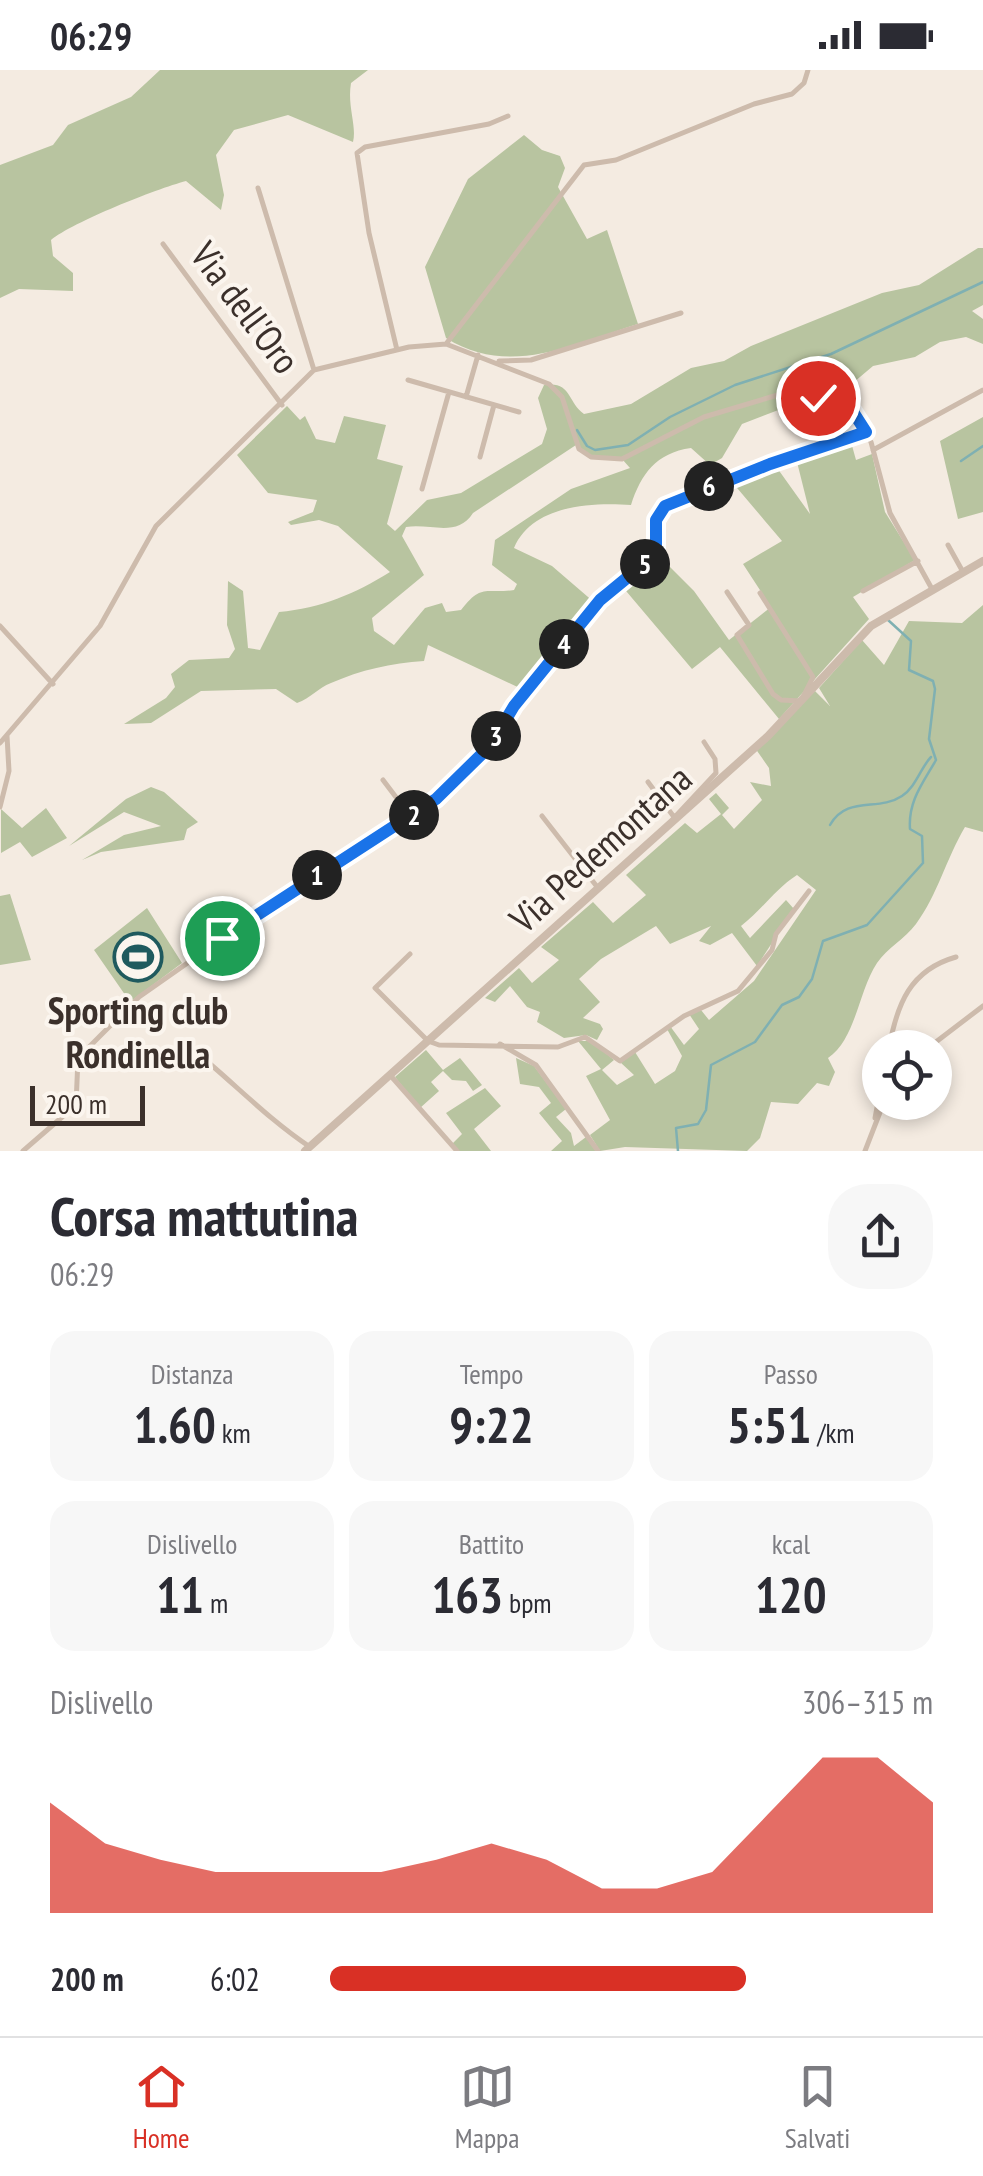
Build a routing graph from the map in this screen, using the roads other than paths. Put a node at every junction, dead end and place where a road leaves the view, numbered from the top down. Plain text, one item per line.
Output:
1 (808, 70) edge
2 (508, 116) dead end
3 (258, 188) dead end
4 (163, 244) dead end
5 (682, 313) dead end
6 (446, 344) junction
7 (396, 350) junction
8 (478, 355) junction
9 (487, 358) junction
10 (314, 370) junction
11 (408, 380) dead end
12 (983, 390) edge
13 (449, 392) junction
14 (466, 397) junction
15 (282, 405) junction
16 (494, 405) junction
17 (519, 412) dead end
18 (866, 432) junction
19 (874, 450) junction
20 (480, 458) dead end
21 (422, 489) dead end
22 (948, 544) dead end
23 (918, 561) junction
24 (983, 561) edge
25 (963, 572) junction
26 (932, 589) junction
27 (863, 591) dead end
28 (728, 592) dead end
29 (760, 593) dead end
30 (0, 626) edge
31 (53, 684) junction
32 (801, 701) junction
33 (7, 736) junction
34 (704, 742) dead end
35 (0, 744) edge
36 (383, 780) dead end
37 (648, 782) dead end
38 (0, 807) edge
39 (411, 816) junction
40 (542, 816) dead end
41 (673, 819) junction
42 (598, 888) junction
43 (809, 890) dead end
44 (410, 954) dead end
45 (956, 957) dead end
46 (983, 1006) edge
47 (893, 1030) edge
48 (952, 1030) edge
49 (428, 1040) junction
50 (500, 1044) junction
51 (196, 1052) dead end
52 (390, 1075) junction
53 (875, 1120) edge
54 (877, 1120) edge
55 (874, 1127) junction
56 (307, 1149) edge
57 (22, 1151) edge
58 (457, 1151) edge
59 (598, 1151) edge
60 (865, 1151) edge

1 - 6 street
2 - 7 street
3 - 10 street
4 - 15 street, Via dell'Oro
5 - 9 street
6 - 7 street
6 - 8 street
7 - 10 street
8 - 9 street
8 - 14 street
9 - 18 street
10 - 15 street
11 - 13 street
12 - 19 street
13 - 14 street
13 - 21 street
14 - 16 street
15 - 31 street
16 - 17 street
16 - 20 street
18 - 19 street
18 - 39 street
19 - 23 street
22 - 25 street
23 - 26 street
23 - 27 street
24 - 25 street, Via Pedemontana
25 - 26 street, Via Pedemontana
26 - 32 street, Via Pedemontana
28 - 32 street
29 - 32 street
30 - 31 street
31 - 33 street
32 - 41 street, Via Pedemontana
33 - 35 street
33 - 38 street
34 - 41 street
36 - 39 street
37 - 41 street
39 - 57 street
40 - 42 street
41 - 42 street, Via Pedemontana
42 - 49 street, Via Pedemontana
43 - 50 street
44 - 49 street
45 - 47 street
46 - 48 street
49 - 50 street
49 - 52 street, Via Pedemontana
50 - 59 street
51 - 56 street
52 - 56 street, Via Pedemontana
52 - 58 street
53 - 55 street
54 - 55 street
55 - 60 street

